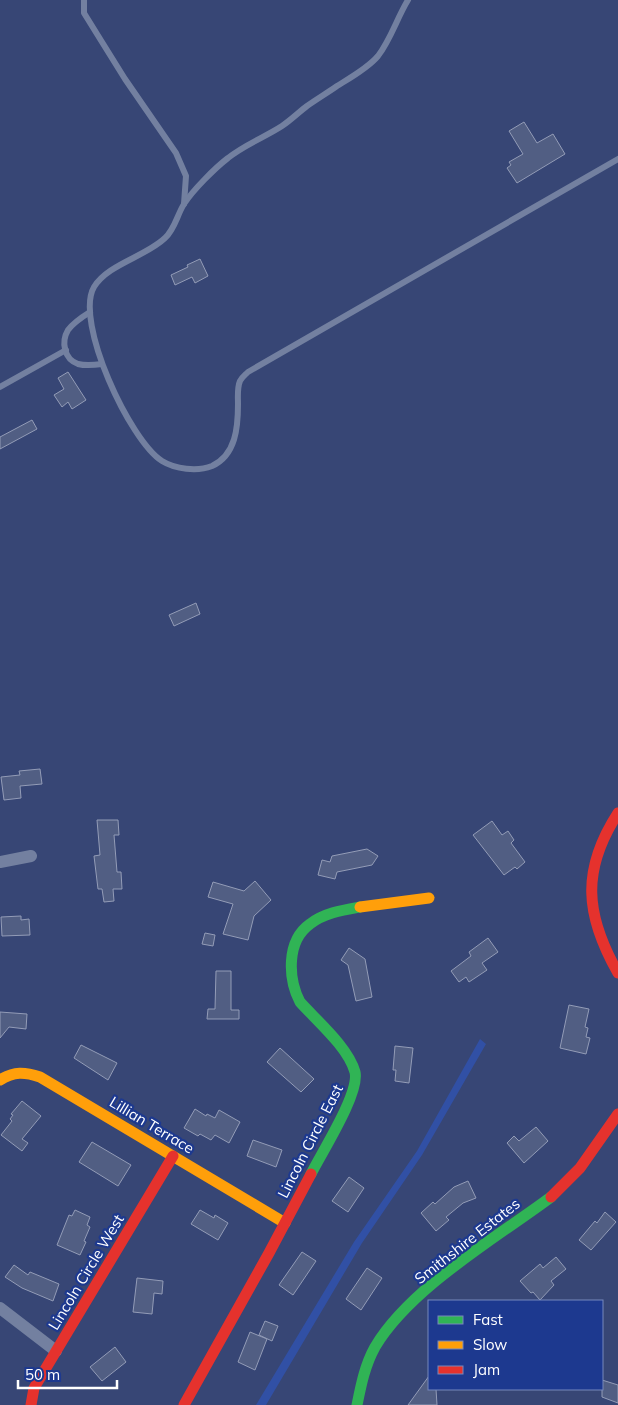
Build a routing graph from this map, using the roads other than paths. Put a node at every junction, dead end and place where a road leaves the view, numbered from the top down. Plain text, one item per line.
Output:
1 (84, 0) edge
2 (408, 0) edge
3 (618, 159) edge
4 (184, 204) junction
5 (90, 312) junction
6 (66, 350) junction
7 (102, 364) junction
8 (0, 387) edge
9 (618, 813) edge
10 (31, 856) dead end
11 (0, 862) edge
12 (429, 898) dead end
13 (618, 974) edge
14 (0, 1080) edge
15 (618, 1114) edge
16 (173, 1156) junction
17 (285, 1223) junction
18 (0, 1308) edge
19 (56, 1351) junction
20 (32, 1405) edge
21 (184, 1405) edge
22 (357, 1405) edge

1 - 4 lane
2 - 4 lane
3 - 7 lane
4 - 5 lane
5 - 6 lane
5 - 7 lane
6 - 7 lane
6 - 8 lane
9 - 13 street
10 - 11 street
12 - 17 street, Lincoln Circle East
14 - 16 street, Lillian Terrace
15 - 22 street, Smithshire Estates
16 - 17 street, Lillian Terrace
16 - 19 street, Lincoln Circle West
17 - 21 street, Lincoln Circle East
18 - 19 street
19 - 20 street, Lincoln Circle West

